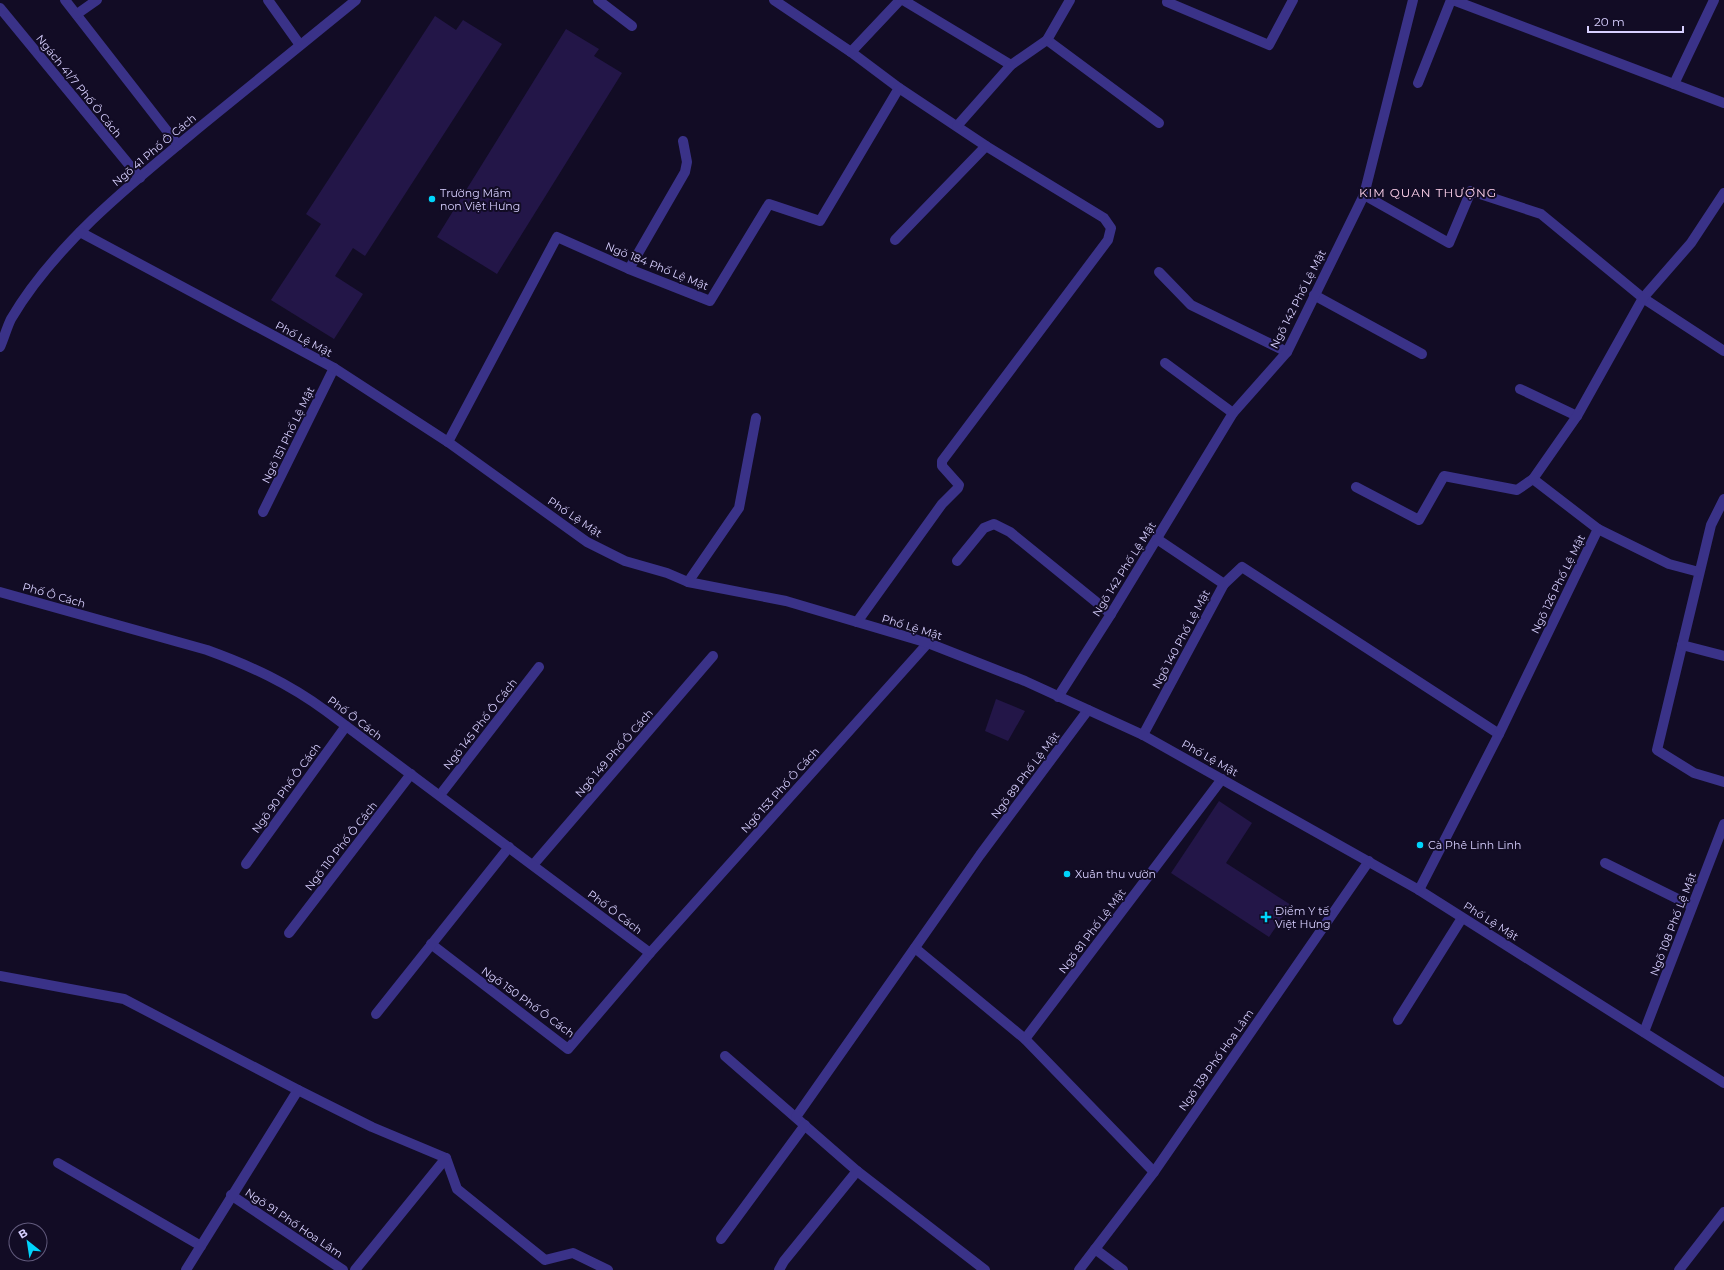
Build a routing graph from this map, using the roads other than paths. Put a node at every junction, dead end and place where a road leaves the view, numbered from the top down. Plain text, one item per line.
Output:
1 (65, 0) edge
2 (97, 0) edge
3 (268, 0) edge
4 (356, 0) edge
5 (598, 0) edge
6 (774, 0) edge
7 (900, 0) edge
8 (903, 0) edge
9 (1070, 0) edge
10 (1293, 0) edge
11 (1413, 0) edge
12 (1452, 0) edge
13 (1714, 0) edge
14 (1167, 2) dead end
15 (0, 8) edge
16 (77, 14) junction
17 (632, 26) dead end
18 (1048, 40) junction
19 (300, 45) junction
20 (851, 52) junction
21 (1011, 65) junction
22 (1418, 82) dead end
23 (1674, 84) junction
24 (899, 88) junction
25 (1724, 103) edge
26 (1158, 123) dead end
27 (957, 126) junction
28 (683, 141) dead end
29 (178, 145) junction
30 (986, 146) junction
31 (140, 178) junction
32 (1724, 193) edge
33 (1364, 195) junction
34 (80, 232) junction
35 (895, 240) dead end
36 (629, 270) junction
37 (1159, 272) dead end
38 (1314, 295) junction
39 (1643, 298) junction
40 (0, 347) edge
41 (1724, 351) edge
42 (1287, 352) junction
43 (1422, 354) dead end
44 (1165, 363) dead end
45 (334, 368) junction
46 (1520, 389) dead end
47 (1233, 413) junction
48 (1577, 416) junction
49 (756, 418) dead end
50 (448, 442) junction
51 (1533, 479) junction
52 (1356, 486) dead end
53 (1724, 499) edge
54 (263, 512) dead end
55 (1598, 529) junction
56 (1157, 539) junction
57 (957, 561) dead end
58 (1699, 572) junction
59 (688, 582) junction
60 (1224, 584) junction
61 (0, 592) edge
62 (1111, 614) junction
63 (857, 622) junction
64 (928, 643) junction
65 (1682, 645) junction
66 (713, 656) dead end
67 (1724, 656) edge
68 (539, 667) dead end
69 (1058, 697) junction
70 (1088, 710) junction
71 (346, 726) junction
72 (1143, 734) junction
73 (1499, 734) junction
74 (411, 774) junction
75 (1222, 779) junction
76 (1724, 782) edge
77 (440, 796) junction
78 (1724, 824) edge
79 (509, 847) junction
80 (1369, 861) junction
81 (1605, 862) dead end
82 (246, 864) dead end
83 (533, 865) junction
84 (1419, 890) junction
85 (1692, 906) junction
86 (1462, 918) junction
87 (289, 933) dead end
88 (431, 944) junction
89 (915, 948) junction
90 (650, 953) junction
91 (0, 976) edge
92 (376, 1014) dead end
93 (1398, 1020) dead end
94 (1644, 1032) junction
95 (1025, 1039) junction
96 (725, 1056) dead end
97 (1724, 1083) edge
98 (298, 1090) junction
99 (796, 1117) junction
100 (805, 1125) junction
101 (446, 1158) junction
102 (58, 1163) dead end
103 (857, 1171) junction
104 (1154, 1172) junction
105 (231, 1195) junction
106 (1724, 1212) edge
107 (721, 1239) dead end
108 (201, 1246) junction
109 (1095, 1249) junction
110 (186, 1270) edge
111 (343, 1270) edge
112 (356, 1270) edge
113 (608, 1270) edge
114 (779, 1270) edge
115 (985, 1270) edge
116 (1079, 1270) edge
117 (1123, 1270) edge
118 (1679, 1270) edge

1 - 16 street
2 - 16 street
3 - 19 street
4 - 19 street, Ngõ 41 Phố Ô Cách
5 - 17 street
6 - 20 street
7 - 20 street
8 - 21 street
9 - 18 street
10 - 14 street
11 - 33 street, Ngõ 142 Phố Lệ Mật
12 - 22 street
12 - 23 street
13 - 23 street
15 - 31 street, Ngách 41/7 Phố Ô Cách
16 - 29 street
18 - 21 street
18 - 26 street
19 - 29 street, Ngõ 41 Phố Ô Cách
20 - 24 street
21 - 27 street
23 - 25 street
24 - 27 street
24 - 36 street, Ngõ 184 Phố Lệ Mật
27 - 30 street
28 - 36 street
29 - 31 street, Ngõ 41 Phố Ô Cách
30 - 35 street
30 - 63 street
31 - 34 street, Ngõ 41 Phố Ô Cách
32 - 39 street
33 - 38 street, Ngõ 142 Phố Lệ Mật
33 - 39 street
34 - 40 street, Ngõ 41 Phố Ô Cách
34 - 45 street, Phố Lệ Mật
36 - 50 street, Ngõ 184 Phố Lệ Mật
37 - 42 street
38 - 42 street, Ngõ 142 Phố Lệ Mật
38 - 43 street
39 - 41 street
39 - 48 street
42 - 47 street, Ngõ 142 Phố Lệ Mật
44 - 47 street
45 - 50 street, Phố Lệ Mật
45 - 54 street, Ngõ 151 Phố Lệ Mật
46 - 48 street
47 - 56 street, Ngõ 142 Phố Lệ Mật
48 - 51 street
49 - 59 street
50 - 59 street, Phố Lệ Mật
51 - 52 street
51 - 55 street, Ngõ 126 Phố Lệ Mật
53 - 58 street
55 - 58 street
55 - 73 street, Ngõ 126 Phố Lệ Mật
56 - 60 street, Ngõ 140 Phố Lệ Mật
56 - 62 street, Ngõ 142 Phố Lệ Mật
57 - 62 street
58 - 65 street
59 - 63 street, Phố Lệ Mật
60 - 72 street, Ngõ 140 Phố Lệ Mật
60 - 73 street
61 - 71 street, Phố Ô Cách
62 - 69 street, Ngõ 142 Phố Lệ Mật
63 - 64 street, Phố Lệ Mật
64 - 69 street, Phố Lệ Mật
64 - 90 street, Ngõ 153 Phố Ô Cách
65 - 67 street
65 - 76 street
66 - 83 street, Ngõ 149 Phố Ô Cách
68 - 77 street, Ngõ 145 Phố Ô Cách
69 - 70 street, Phố Lệ Mật
70 - 72 street, Phố Lệ Mật
70 - 89 street, Ngõ 89 Phố Lệ Mật
71 - 74 street, Phố Ô Cách
71 - 82 street, Ngõ 90 Phố Ô Cách
72 - 75 street, Phố Lệ Mật
73 - 84 street, Ngõ 126 Phố Lệ Mật
74 - 77 street, Phố Ô Cách
74 - 87 street, Ngõ 110 Phố Ô Cách
75 - 80 street, Phố Lệ Mật
75 - 95 street, Ngõ 81 Phố Lệ Mật
77 - 79 street, Phố Ô Cách
78 - 85 street, Ngõ 108 Phố Lệ Mật
79 - 83 street, Phố Ô Cách
79 - 88 street
80 - 84 street, Phố Lệ Mật
80 - 104 street, Ngõ 139 Phố Hoa Lâm
81 - 85 street
83 - 90 street, Phố Ô Cách
84 - 86 street, Phố Lệ Mật
85 - 94 street, Ngõ 108 Phố Lệ Mật
86 - 93 street
86 - 94 street, Phố Lệ Mật
88 - 90 street, Ngõ 150 Phố Ô Cách
88 - 92 street
89 - 95 street
89 - 99 street, Ngõ 89 Phố Lệ Mật
91 - 98 street
94 - 97 street, Phố Lệ Mật
95 - 104 street
96 - 99 street
98 - 101 street
98 - 105 street, Ngõ 91 Phố Hoa Lâm
99 - 100 street
100 - 103 street
100 - 107 street
101 - 112 street
101 - 113 street
102 - 108 street
103 - 114 street
103 - 115 street
104 - 109 street, Ngõ 139 Phố Hoa Lâm
105 - 108 street, Ngõ 91 Phố Hoa Lâm
105 - 111 street, Ngõ 91 Phố Hoa Lâm
106 - 118 street
108 - 110 street, Ngõ 91 Phố Hoa Lâm
109 - 116 street, Ngõ 139 Phố Hoa Lâm
109 - 117 street

